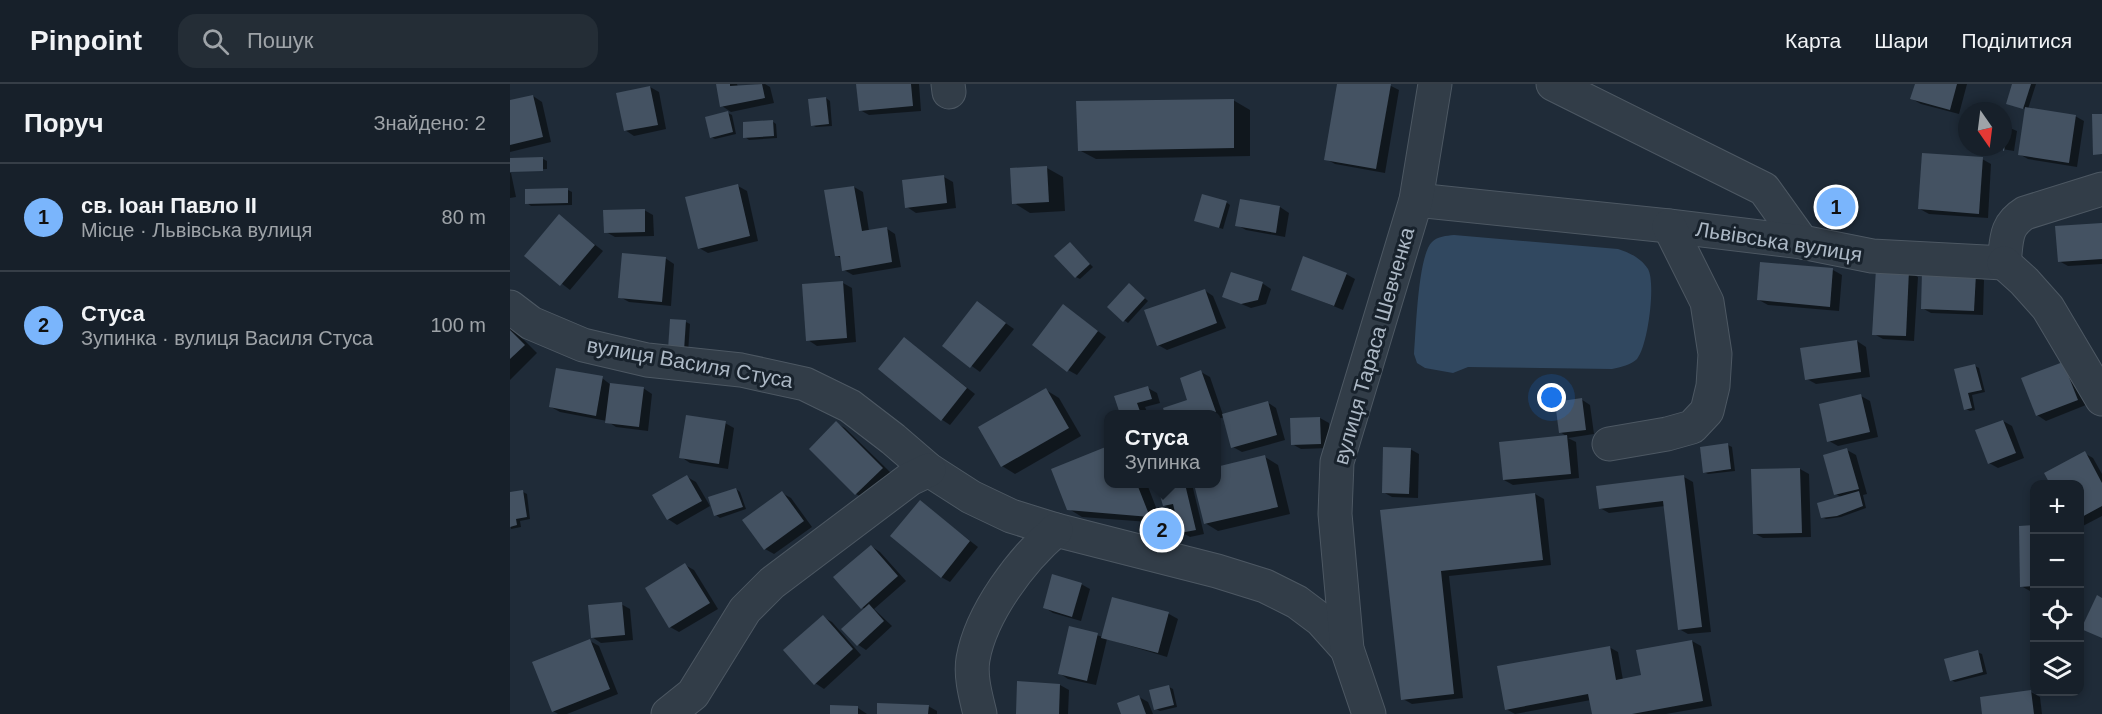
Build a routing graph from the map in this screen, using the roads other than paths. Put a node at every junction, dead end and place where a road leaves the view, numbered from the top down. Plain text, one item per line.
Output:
1 (1435, 84) edge
2 (1553, 84) edge
3 (2102, 189) edge
4 (1416, 200) junction
5 (1669, 226) junction
6 (1802, 242) junction
7 (2004, 263) junction
8 (510, 307) edge
9 (2102, 399) edge
10 (1609, 444) dead end
11 (929, 470) junction
12 (1056, 530) junction
13 (1347, 649) junction
14 (668, 714) edge
15 (980, 714) edge
16 (1369, 714) edge

1 - 4 street, вулиця Тараса Шевченка
2 - 6 street
3 - 7 street
4 - 5 street, Львівська вулиця
4 - 13 street, вулиця Тараса Шевченка
5 - 6 street, Львівська вулиця
5 - 10 street
6 - 7 street, Львівська вулиця
7 - 9 street
8 - 11 street, вулиця Василя Стуса
11 - 12 street, вулиця Василя Стуса
11 - 14 street
12 - 13 street, вулиця Василя Стуса
12 - 15 street
13 - 16 street, вулиця Тараса Шевченка

